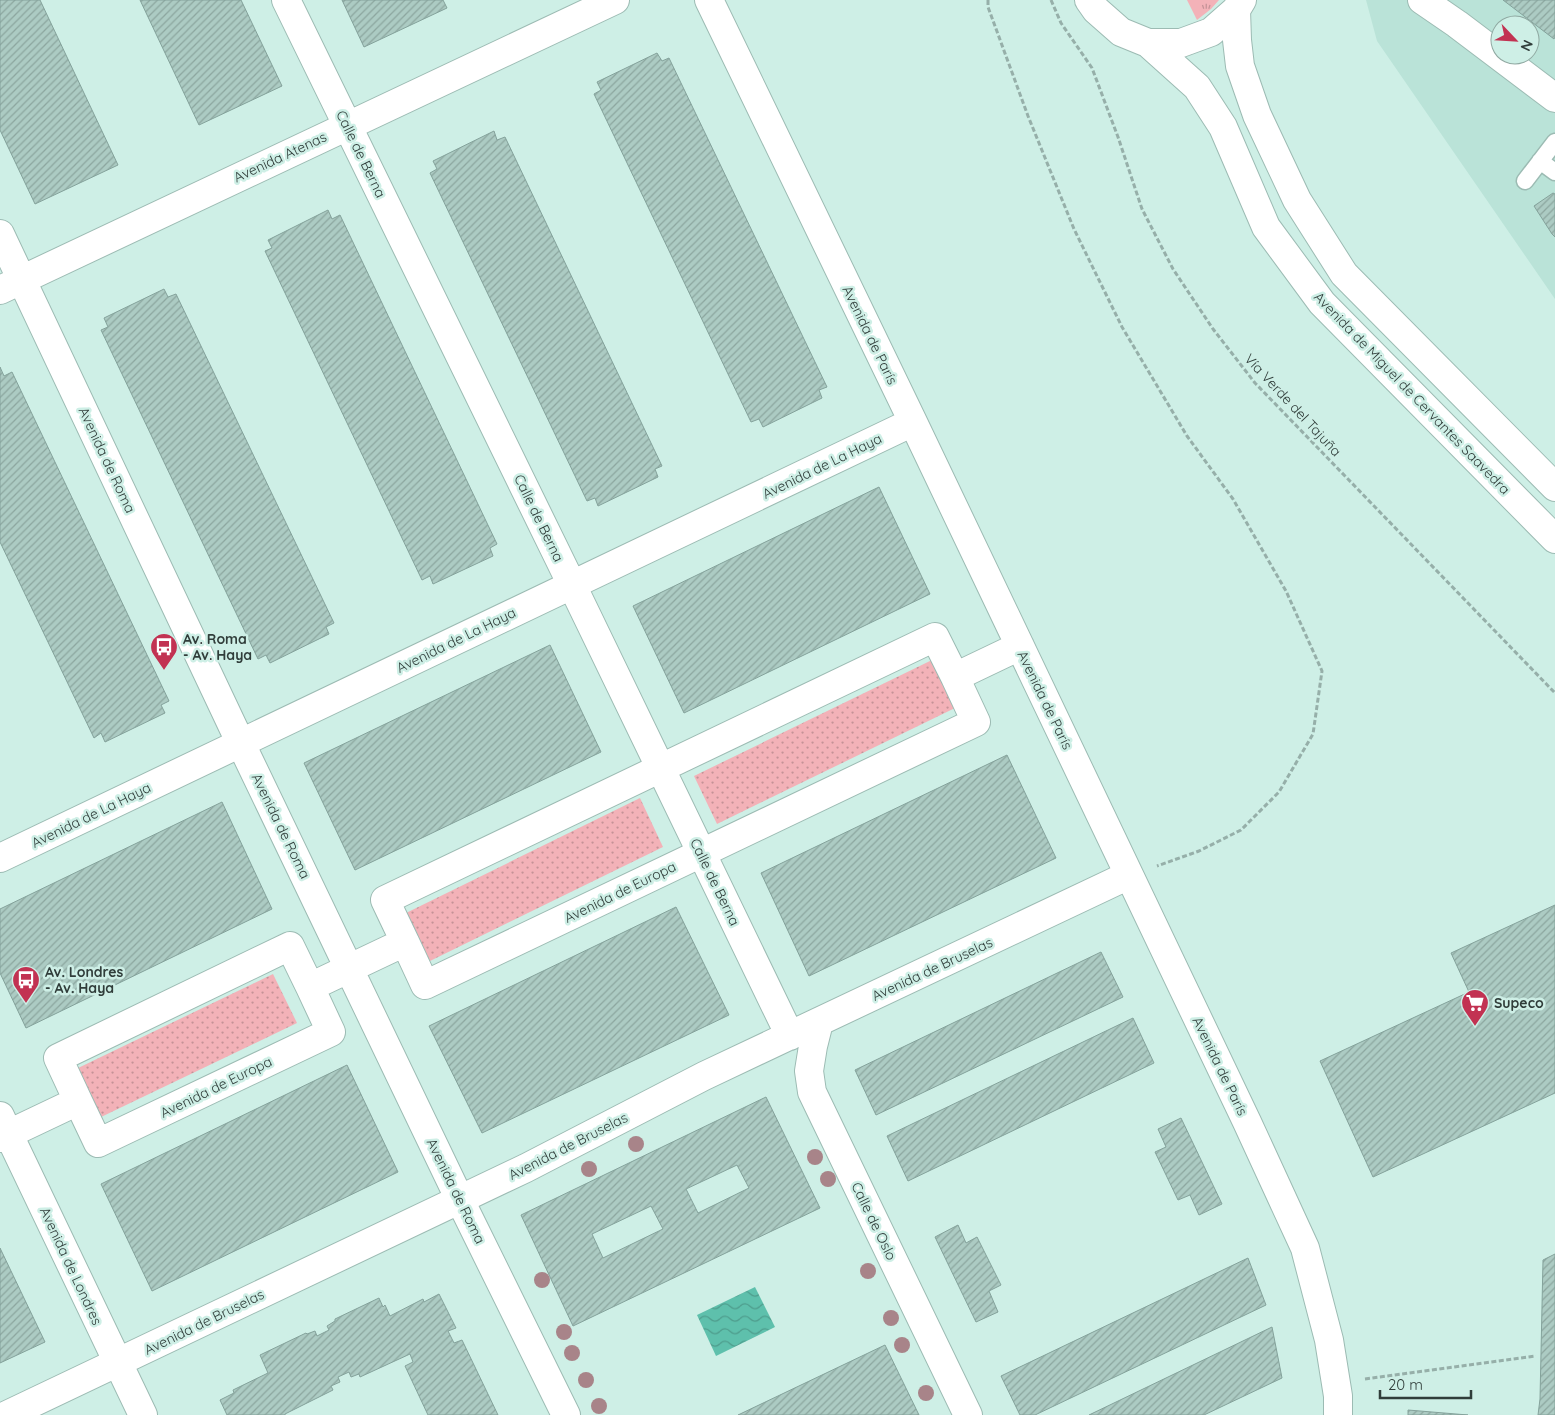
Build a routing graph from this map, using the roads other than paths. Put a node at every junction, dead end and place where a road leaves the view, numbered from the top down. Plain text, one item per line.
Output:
1 (286, 0) edge
2 (615, 0) edge
3 (709, 0) edge
4 (1089, 0) edge
5 (1422, 0) edge
6 (1239, 5) edge
7 (1148, 43) junction
8 (1555, 98) edge
9 (348, 126) junction
10 (1555, 142) edge
11 (1540, 161) junction
12 (1555, 172) edge
13 (1525, 181) dead end
14 (0, 234) edge
15 (10, 285) edge
16 (913, 422) junction
17 (1555, 487) edge
18 (1555, 539) edge
19 (572, 585) junction
20 (1020, 646) junction
21 (955, 677) junction
22 (241, 743) junction
23 (660, 768) junction
24 (702, 854) junction
25 (0, 858) edge
26 (1129, 875) junction
27 (405, 942) junction
28 (349, 968) junction
29 (310, 987) junction
30 (819, 1022) junction
31 (790, 1036) junction
32 (78, 1101) junction
33 (3, 1129) edge
34 (460, 1200) junction
35 (118, 1363) junction
36 (7, 1415) edge
37 (143, 1415) edge
38 (566, 1415) edge
39 (968, 1415) edge
40 (1338, 1415) edge

1 - 9 street, Calle de Berna
2 - 9 street, Avenida Atenas
3 - 16 street, Avenida de París
4 - 7 street
5 - 8 street
6 - 7 street
6 - 17 street
7 - 18 street, Avenida de Miguel de Cervantes Saavedra
9 - 15 street, Avenida Atenas
9 - 19 street, Calle de Berna
10 - 11 lane
11 - 12 lane
11 - 13 lane
14 - 15 street, Avenida de Roma
15 - 22 street, Avenida de Roma
16 - 19 street, Avenida de La Haya
16 - 20 street, Avenida de París
19 - 22 street, Avenida de La Haya
19 - 23 street, Calle de Berna
20 - 21 street
20 - 26 street, Avenida de París
21 - 23 street, Avenida de Europa
21 - 24 street, Avenida de Europa
22 - 25 street, Avenida de La Haya
22 - 28 street, Avenida de Roma
23 - 24 street, Calle de Berna
23 - 27 street, Avenida de Europa
24 - 27 street, Avenida de Europa
24 - 31 street, Calle de Berna
26 - 30 street, Avenida de Bruselas
26 - 40 street, Avenida de París
27 - 28 street
28 - 29 street
28 - 34 street, Avenida de Roma
29 - 32 street, Avenida de Europa
29 - 32 street, Avenida de Europa
30 - 31 street, Avenida de Bruselas
30 - 39 street, Calle de Oslo
31 - 34 street, Avenida de Bruselas
32 - 33 street
33 - 35 street, Avenida de Londres
34 - 35 street, Avenida de Bruselas
34 - 38 street, Avenida de Roma
35 - 36 street, Avenida de Bruselas
35 - 37 street, Avenida de Londres

